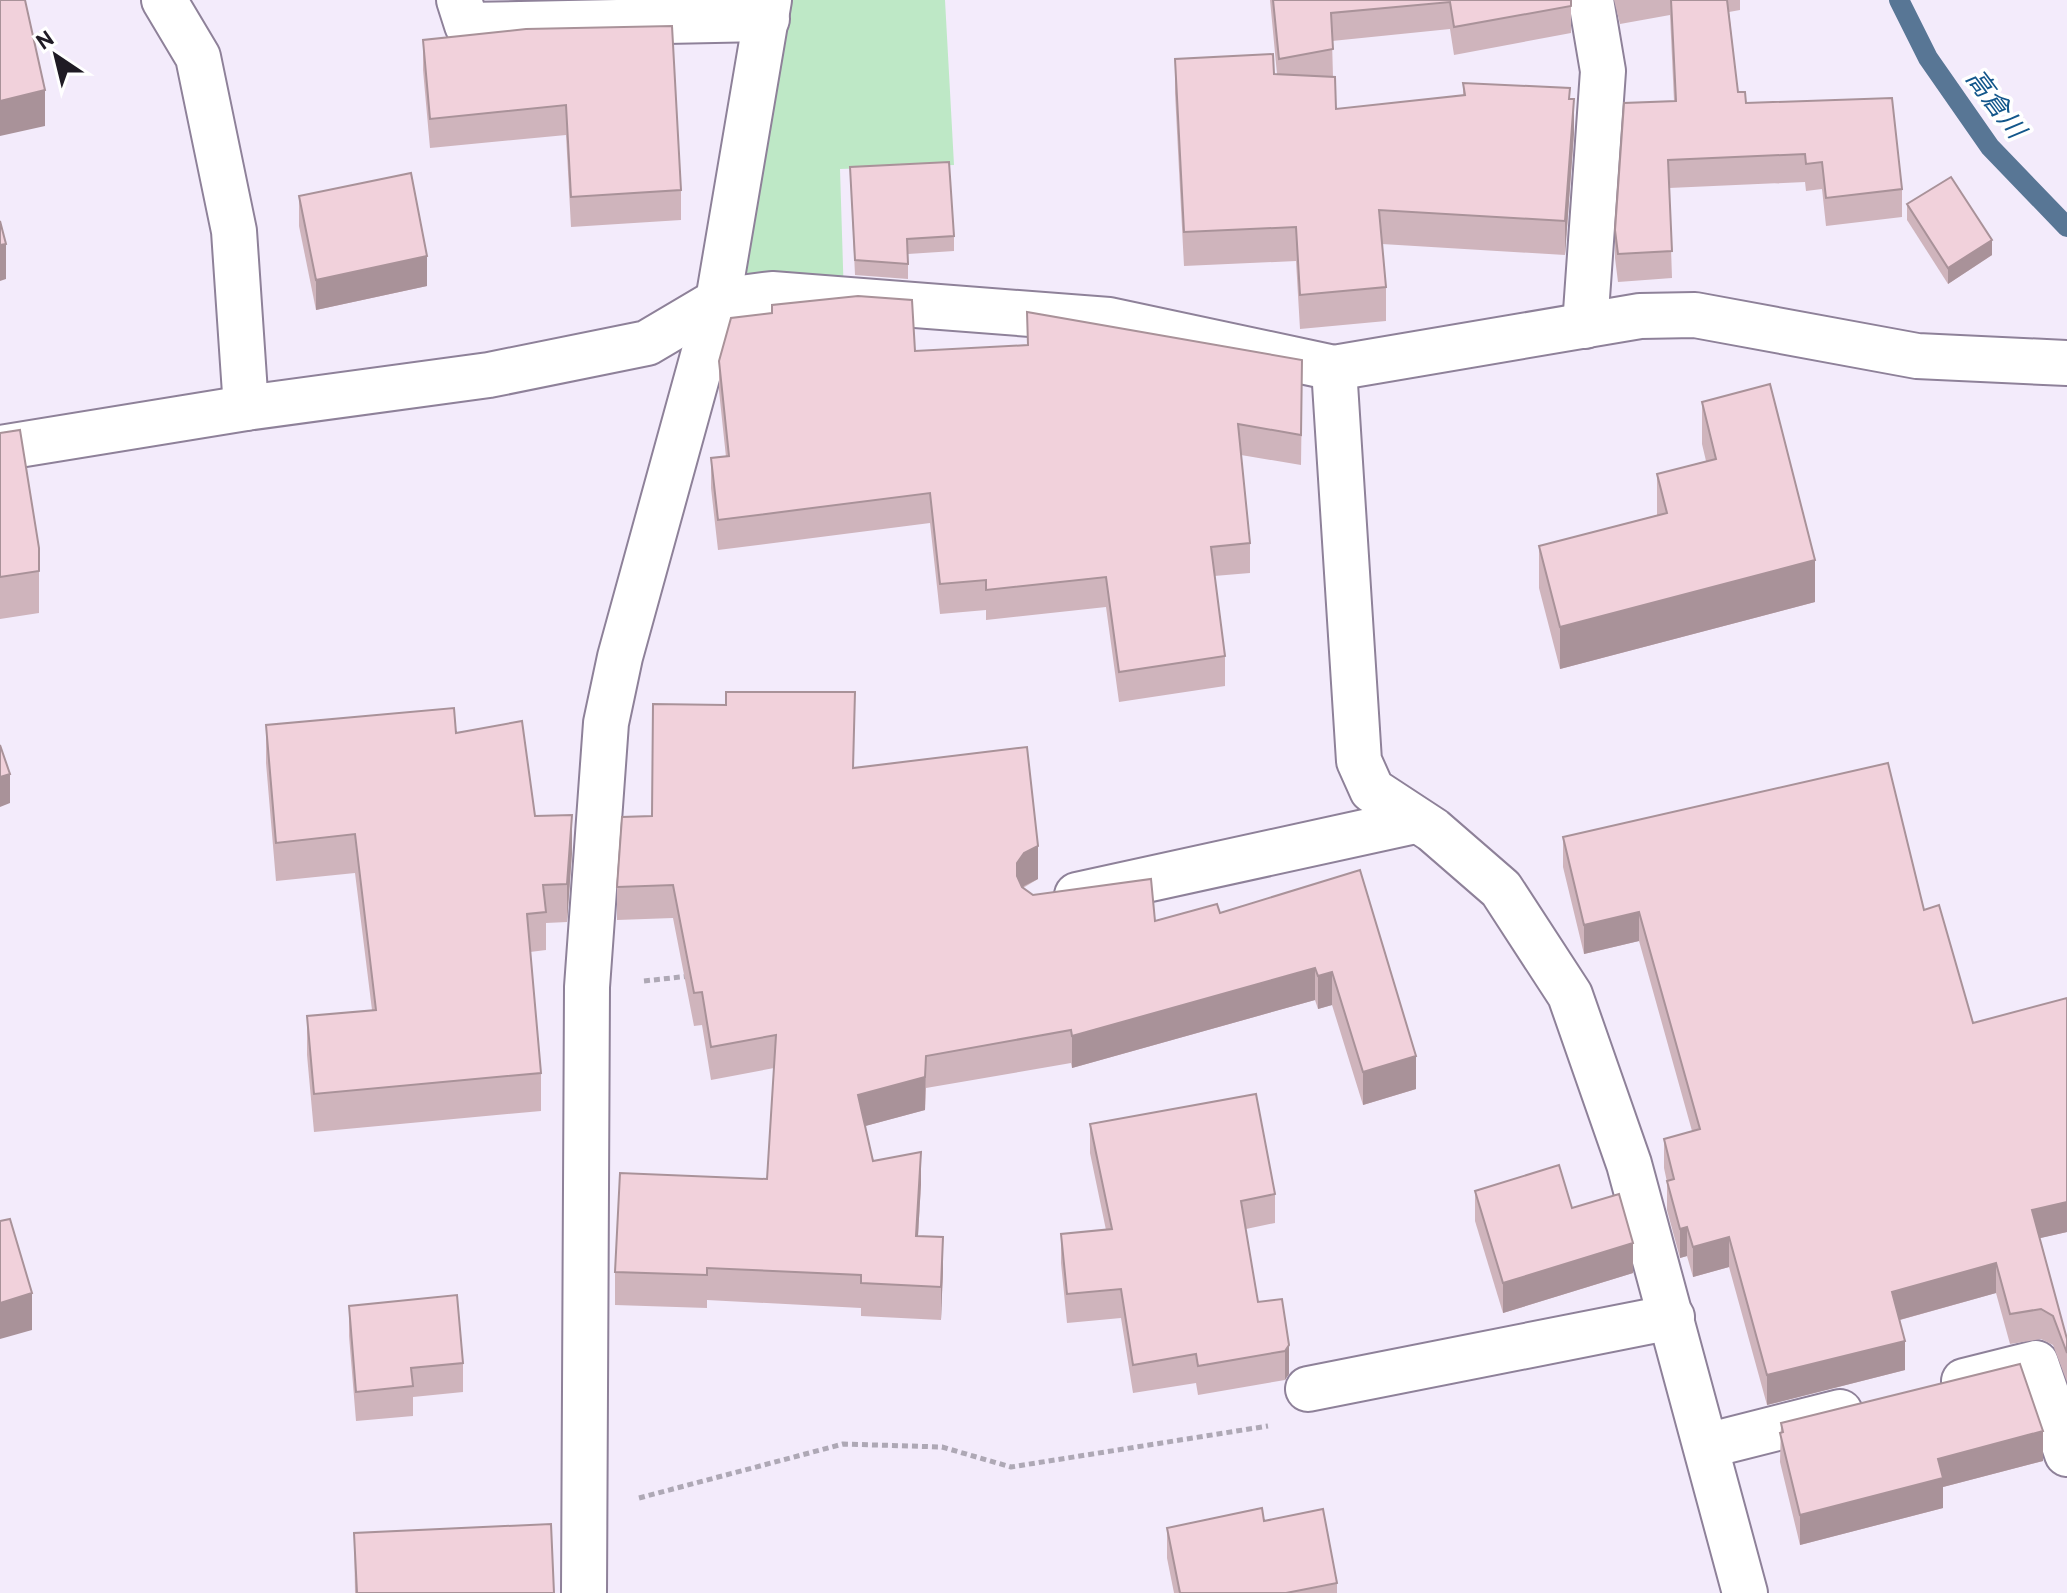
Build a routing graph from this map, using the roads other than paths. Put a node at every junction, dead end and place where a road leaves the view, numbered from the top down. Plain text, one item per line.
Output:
1 (164, 0) edge
2 (459, 0) edge
3 (1591, 0) edge
4 (768, 10) edge
5 (718, 301) junction
6 (1585, 326) junction
7 (2067, 363) edge
8 (1334, 368) junction
9 (246, 408) junction
10 (0, 448) edge
11 (1415, 821) junction
12 (1041, 904) edge
13 (1672, 1317) junction
14 (1308, 1389) road end
15 (1931, 1389) edge
16 (1886, 1401) edge
17 (1706, 1446) junction
18 (2067, 1454) edge
19 (584, 1593) edge
20 (1745, 1593) edge

1 - 9 street
2 - 4 street
3 - 6 street
4 - 5 street
5 - 8 street
5 - 9 street
5 - 19 street
6 - 7 street
6 - 8 street
8 - 11 street
9 - 10 street
11 - 12 street
11 - 13 street
13 - 14 street
13 - 17 street
15 - 18 street
16 - 17 street
17 - 20 street

